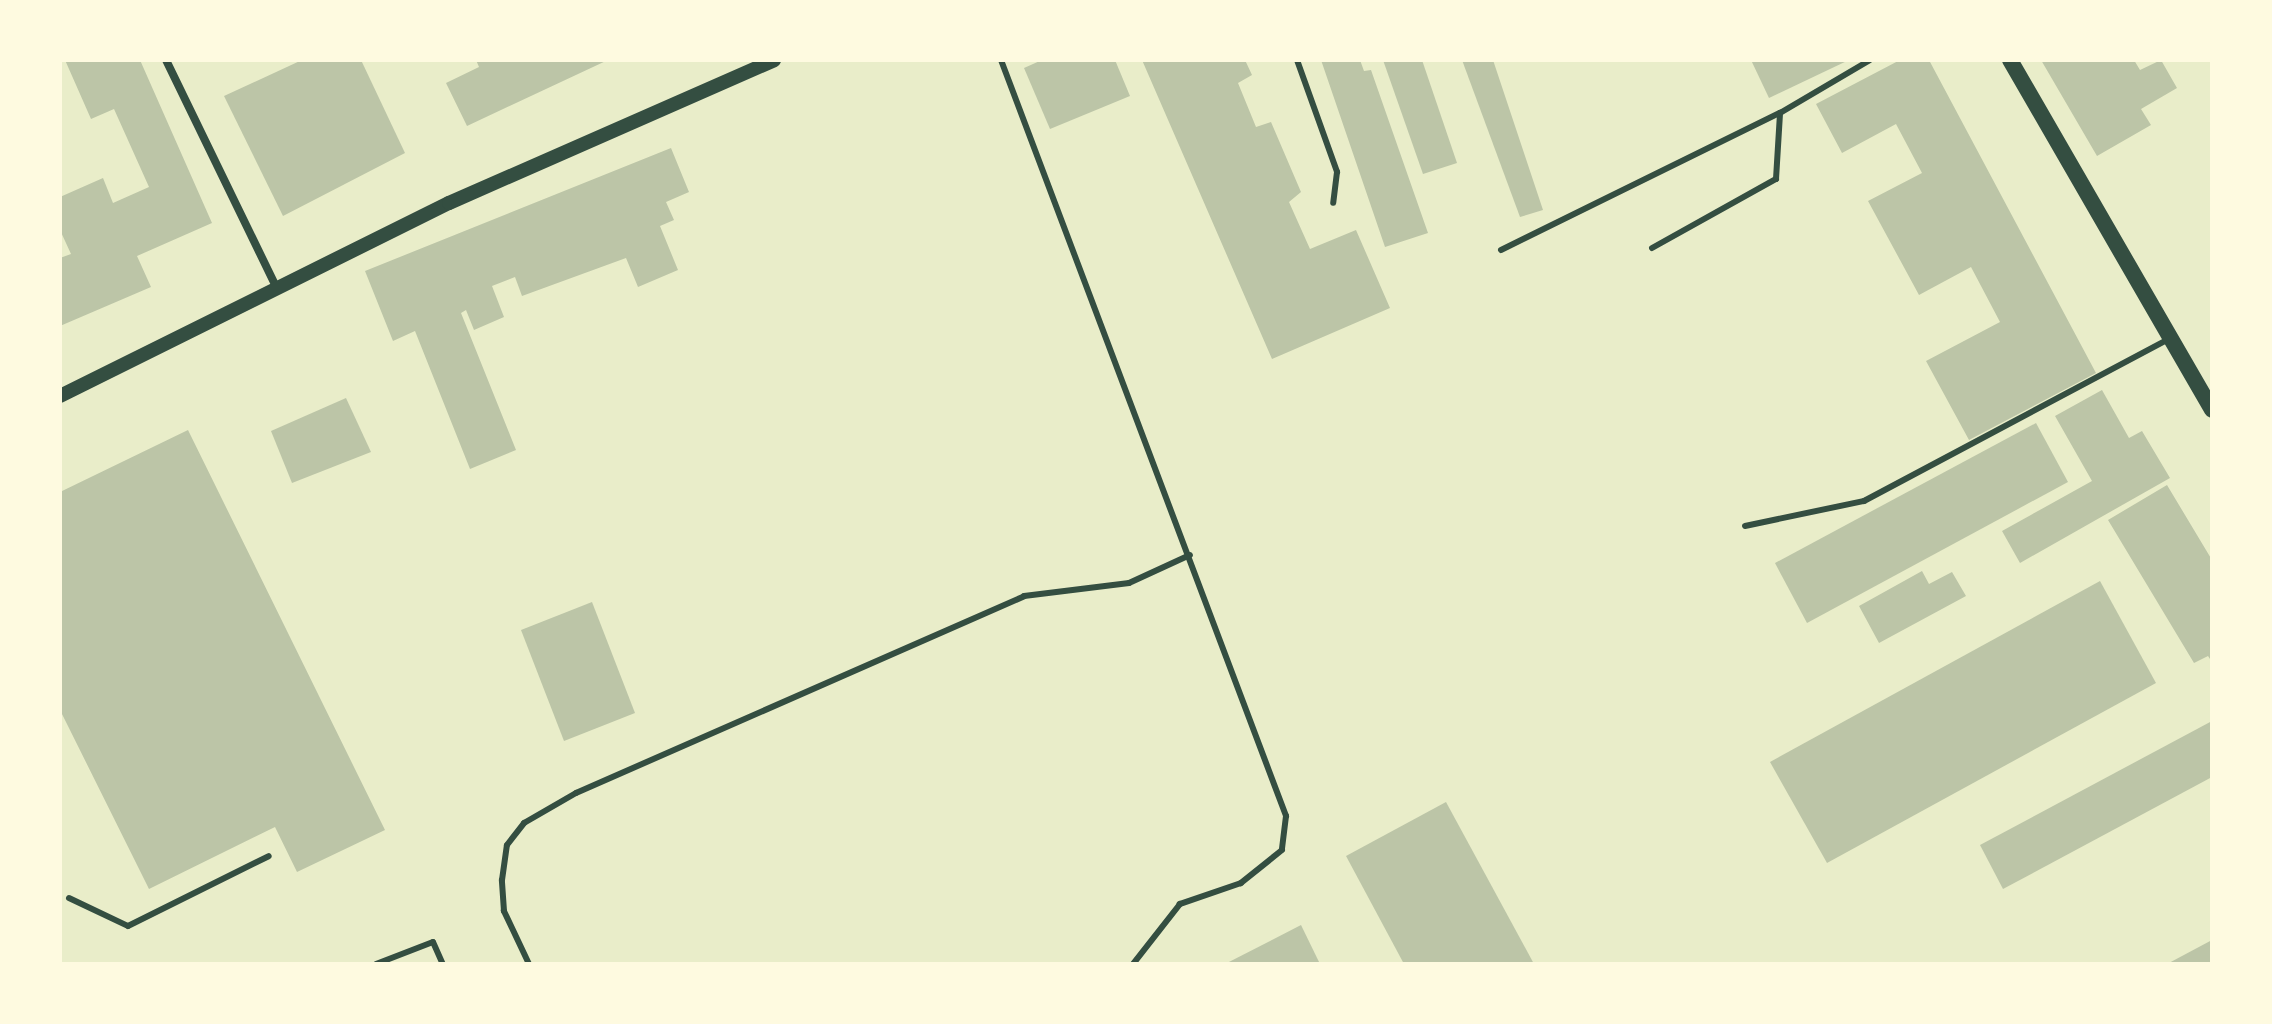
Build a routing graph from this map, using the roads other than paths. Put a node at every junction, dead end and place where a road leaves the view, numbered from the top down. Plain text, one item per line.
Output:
1 (166, 60) edge
2 (774, 60) edge
3 (1001, 60) edge
4 (1297, 60) edge
5 (1870, 60) edge
6 (2010, 60) edge
7 (1780, 113) junction
8 (1333, 203) dead end
9 (1652, 248) dead end
10 (1501, 250) dead end
11 (277, 289) junction
12 (2170, 338) junction
13 (60, 396) edge
14 (2212, 410) edge
15 (1745, 526) dead end
16 (1190, 555) junction
17 (269, 856) dead end
18 (69, 898) dead end
19 (376, 964) edge
20 (443, 964) edge
21 (529, 964) edge
22 (1133, 964) edge

1 - 11 street
2 - 11 street
3 - 16 lane
4 - 8 lane
5 - 7 lane
6 - 12 main road
7 - 9 lane
7 - 10 lane
11 - 13 street
12 - 14 main road
12 - 15 lane
16 - 21 lane
16 - 22 lane
17 - 18 lane
19 - 20 lane

